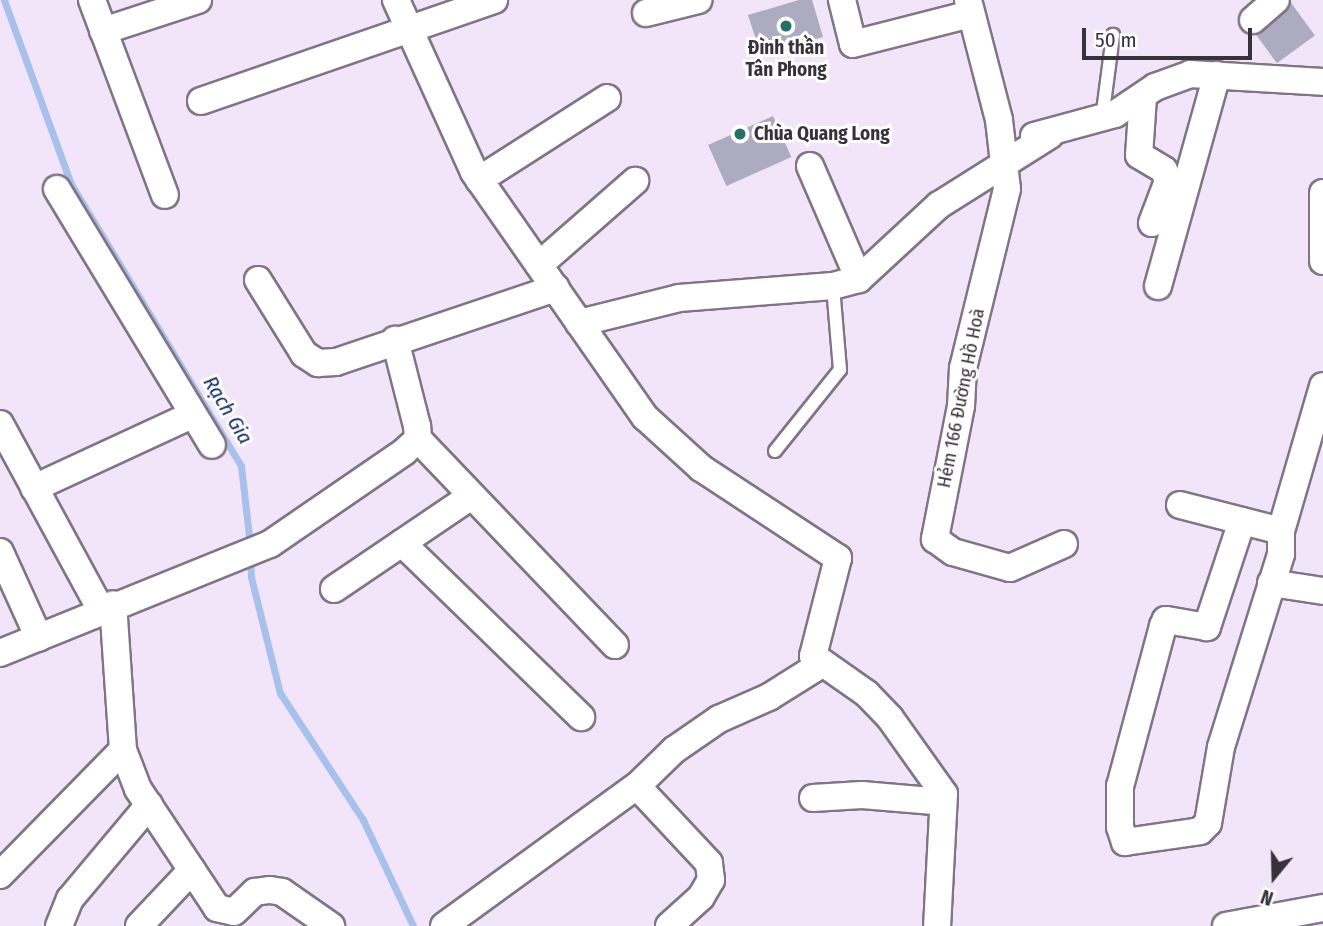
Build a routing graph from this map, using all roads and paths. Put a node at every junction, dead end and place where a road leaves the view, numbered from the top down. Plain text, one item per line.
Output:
1 (92, 0) edge
2 (198, 0) edge
3 (396, 0) edge
4 (494, 0) edge
5 (698, 0) edge
6 (842, 0) edge
7 (1276, 0) edge
8 (970, 7) edge
9 (646, 13) dead end
10 (1253, 20) dead end
11 (103, 31) junction
12 (409, 31) junction
13 (1113, 35) dead end
14 (1217, 75) junction
15 (1323, 82) edge
16 (607, 97) dead end
17 (1143, 97) junction
18 (201, 101) dead end
19 (1101, 119) junction
20 (999, 120) junction
21 (1050, 135) junction
22 (1005, 163) junction
23 (810, 166) dead end
24 (480, 180) junction
25 (635, 181) dead end
26 (57, 189) dead end
27 (1323, 193) edge
28 (165, 195) dead end
29 (1152, 223) dead end
30 (1323, 261) edge
31 (539, 265) junction
32 (859, 279) junction
33 (258, 280) dead end
34 (833, 286) junction
35 (1158, 286) dead end
36 (556, 288) junction
37 (579, 323) junction
38 (395, 340) junction
39 (1323, 386) edge
40 (192, 415) junction
41 (0, 424) edge
42 (418, 439) junction
43 (212, 445) dead end
44 (775, 451) dead end
45 (34, 488) junction
46 (470, 496) junction
47 (1180, 505) dead end
48 (1242, 521) junction
49 (1281, 531) junction
50 (402, 543) junction
51 (1063, 544) dead end
52 (0, 552) edge
53 (1271, 583) junction
54 (334, 589) dead end
55 (1323, 591) edge
56 (107, 607) junction
57 (39, 638) junction
58 (615, 645) dead end
59 (0, 653) edge
60 (820, 665) junction
61 (581, 717) dead end
62 (123, 750) junction
63 (637, 786) junction
64 (813, 798) dead end
65 (943, 802) junction
66 (149, 805) junction
67 (192, 870) junction
68 (0, 875) edge
69 (1323, 908) edge
70 (228, 919) edge
71 (59, 926) edge
72 (139, 926) edge
73 (331, 926) edge
74 (444, 926) edge
75 (669, 926) edge
76 (937, 926) edge
77 (1226, 926) edge

1 - 11 street
2 - 11 street
3 - 12 street
4 - 12 street
5 - 9 street
6 - 8 street
7 - 10 street
8 - 20 street, Hẻm 166 Đường Hồ Hoà
11 - 28 street
12 - 18 street
12 - 24 street
13 - 19 lane
14 - 15 street
14 - 17 street
14 - 35 street
16 - 24 street
17 - 19 street
17 - 29 street
19 - 21 street
20 - 21 street
20 - 22 street, Hẻm 166 Đường Hồ Hoà
21 - 22 street
22 - 32 street
22 - 51 street, Hẻm 166 Đường Hồ Hoà
23 - 32 street
24 - 31 street
25 - 31 street
26 - 40 street
27 - 30 street
31 - 36 street
32 - 34 street
33 - 38 street
34 - 37 street
34 - 44 lane
36 - 37 street
36 - 38 street
37 - 60 street
38 - 42 street
39 - 49 street
40 - 43 street
40 - 45 street
41 - 45 street
42 - 46 street
42 - 56 street
45 - 56 street
46 - 50 street
46 - 58 street
47 - 48 street
48 - 49 street
48 - 53 street
49 - 53 street
50 - 54 street
50 - 61 street
52 - 57 street
53 - 55 street
56 - 57 street
56 - 62 street
57 - 59 street
60 - 63 street
60 - 65 street
62 - 66 street
62 - 68 street
63 - 74 street
63 - 75 street
64 - 65 street
65 - 76 street
66 - 67 street
66 - 71 street
67 - 70 street
67 - 72 street
69 - 77 street
70 - 73 street

